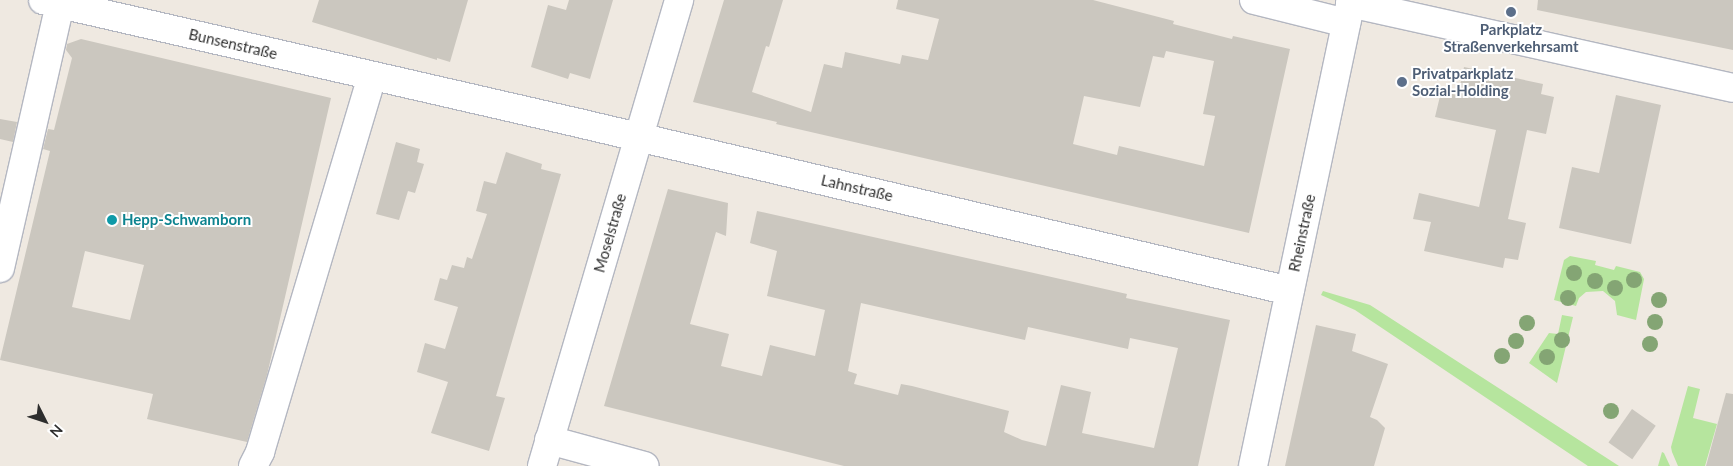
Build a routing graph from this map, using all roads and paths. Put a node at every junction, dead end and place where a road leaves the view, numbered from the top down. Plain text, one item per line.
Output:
1 (679, 0) edge
2 (1254, 0) edge
3 (52, 2) edge
4 (1349, 9) edge
5 (372, 77) junction
6 (1733, 88) edge
7 (423, 89) joint
8 (638, 136) junction
9 (0, 268) edge
10 (1290, 290) junction
11 (549, 440) junction
12 (253, 466) edge
13 (542, 466) edge
14 (645, 466) edge
15 (1253, 466) edge

1 - 8 street, Moselstraße
2 - 4 street
3 - 5 street, Bunsenstraße
3 - 9 street
4 - 6 street
4 - 10 street, Rheinstraße
5 - 7 street, Bunsenstraße
5 - 12 street
7 - 8 street, Lahnstraße
8 - 10 street, Lahnstraße
8 - 11 street, Moselstraße
10 - 15 street, Rheinstraße
11 - 13 street, Moselstraße
11 - 14 street

